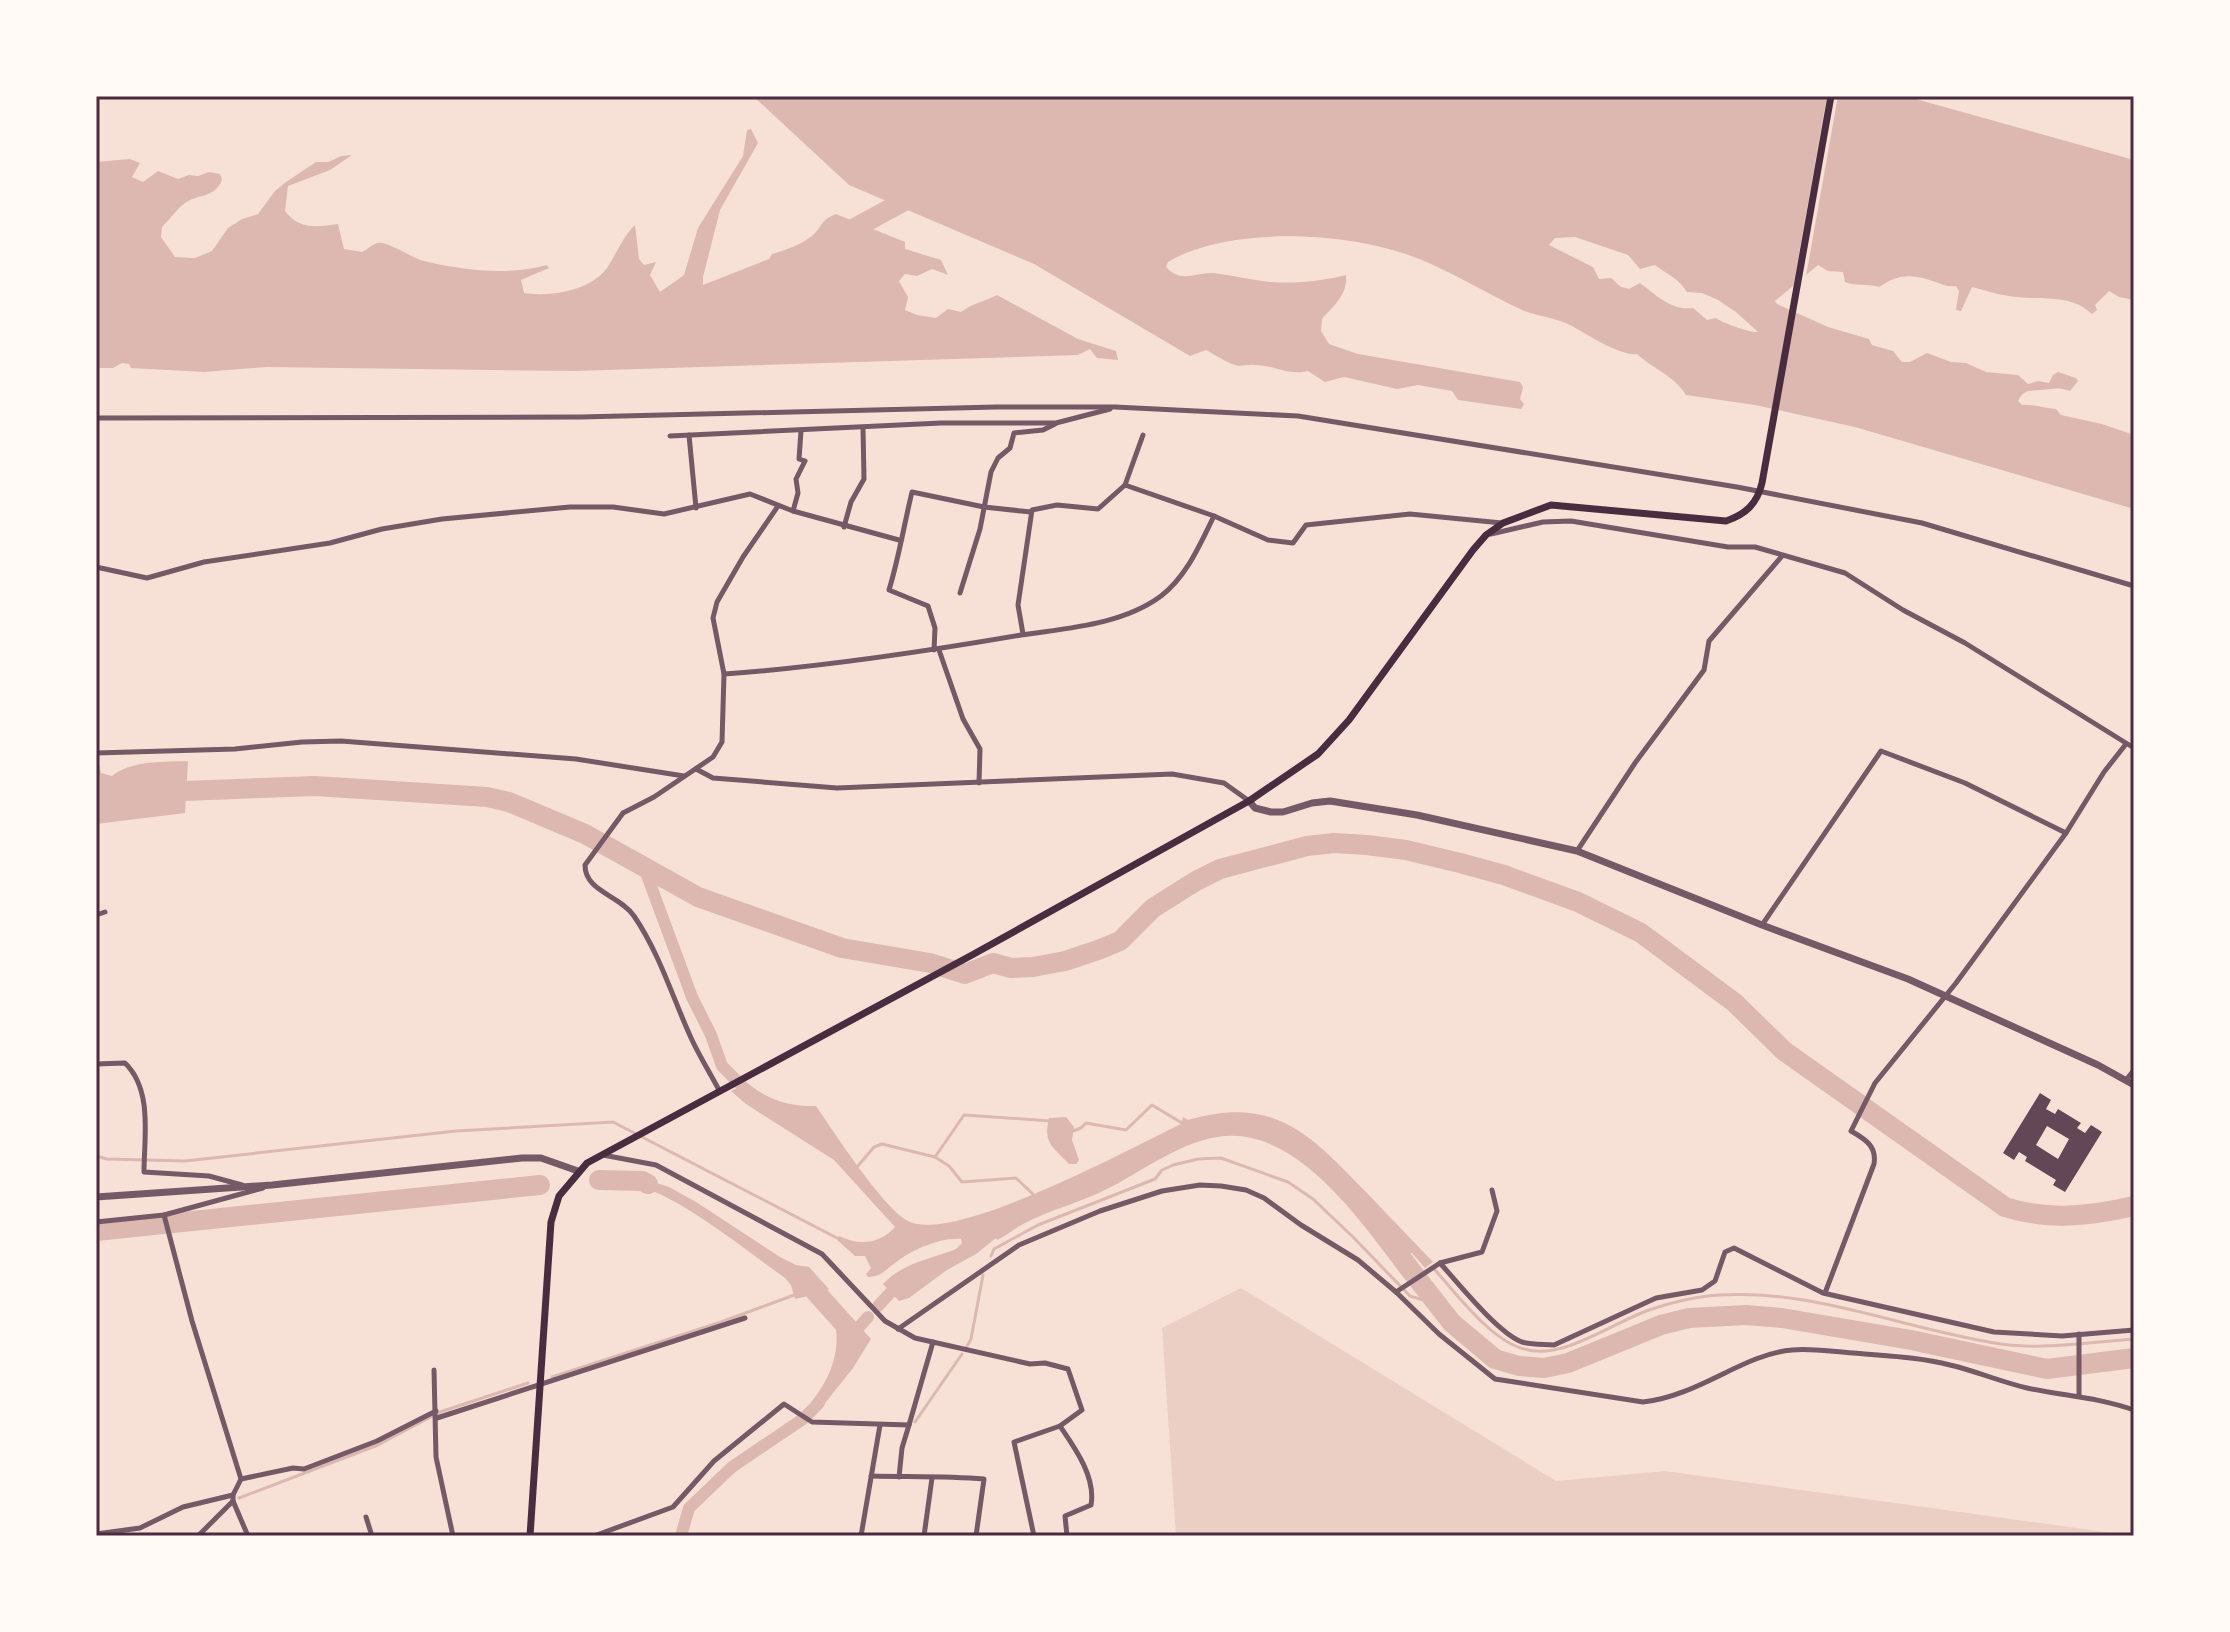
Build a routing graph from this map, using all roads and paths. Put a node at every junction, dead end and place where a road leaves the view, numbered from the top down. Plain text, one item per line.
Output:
1 (1831, 96) edge
2 (1115, 407) junction
3 (96, 419) edge
4 (1056, 423) junction
5 (863, 428) junction
6 (801, 431) junction
7 (689, 435) junction
8 (1143, 435) dead end
9 (670, 436) dead end
10 (1125, 485) junction
11 (1760, 493) junction
12 (778, 506) junction
13 (984, 507) junction
14 (696, 508) junction
15 (793, 511) junction
16 (1031, 512) junction
17 (1214, 516) junction
18 (1503, 523) junction
19 (844, 527) junction
20 (1486, 535) junction
21 (899, 540) junction
22 (1782, 556) junction
23 (96, 567) edge
24 (2134, 586) edge
25 (960, 593) dead end
26 (1023, 635) junction
27 (936, 650) junction
28 (724, 674) junction
29 (2126, 744) junction
30 (2134, 748) edge
31 (96, 753) edge
32 (696, 769) junction
33 (685, 777) junction
34 (979, 783) junction
35 (1249, 801) junction
36 (2066, 833) junction
37 (1577, 851) junction
38 (105, 912) dead end
39 (96, 915) edge
40 (1762, 925) junction
41 (1945, 998) junction
42 (96, 1064) edge
43 (2134, 1070) edge
44 (2126, 1080) junction
45 (2134, 1085) edge
46 (719, 1090) junction
47 (600, 1155) junction
48 (578, 1171) junction
49 (272, 1185) junction
50 (251, 1187) junction
51 (1492, 1190) dead end
52 (96, 1197) edge
53 (165, 1216) junction
54 (96, 1222) edge
55 (1437, 1265) junction
56 (1399, 1290) junction
57 (1825, 1293) junction
58 (745, 1318) dead end
59 (898, 1329) junction
60 (2134, 1330) edge
61 (2079, 1336) junction
62 (933, 1342) junction
63 (434, 1370) dead end
64 (540, 1384) junction
65 (2079, 1392) junction
66 (2134, 1410) edge
67 (436, 1415) junction
68 (880, 1425) junction
69 (909, 1425) junction
70 (1060, 1426) junction
71 (871, 1476) junction
72 (899, 1477) junction
73 (932, 1478) junction
74 (241, 1479) junction
75 (233, 1498) junction
76 (366, 1517) dead end
77 (96, 1534) edge
78 (198, 1536) edge
79 (248, 1536) edge
80 (372, 1536) edge
81 (453, 1536) edge
82 (530, 1536) edge
83 (594, 1536) edge
84 (861, 1536) edge
85 (924, 1536) edge
86 (976, 1536) edge
87 (1034, 1536) edge
88 (1067, 1536) edge

1 - 11 main road
2 - 3 street
2 - 4 street
2 - 11 street
4 - 5 street
4 - 13 street
5 - 6 street
5 - 19 street
6 - 7 street
6 - 15 street
7 - 9 street
7 - 14 street
8 - 10 street
10 - 16 street
10 - 17 street
11 - 18 main road
11 - 24 street
12 - 14 street
12 - 15 street
12 - 28 street
13 - 16 street
13 - 21 street
13 - 25 street
14 - 23 street
15 - 19 street
16 - 26 street
17 - 18 street
17 - 26 street
18 - 20 main road
19 - 21 street
20 - 22 street
20 - 35 main road
21 - 27 street
22 - 29 street
22 - 37 street
26 - 27 street
27 - 28 street
27 - 34 street
28 - 32 street
29 - 30 street
29 - 36 street
31 - 33 street
32 - 33 street
32 - 34 street
33 - 46 street
34 - 35 street
35 - 37 street
35 - 46 main road
36 - 40 street
36 - 41 street
37 - 40 street
38 - 39 street
40 - 41 street
41 - 44 street
41 - 57 street
42 - 50 street
43 - 44 street
44 - 45 street
46 - 47 main road
47 - 48 main road
47 - 59 street
48 - 49 street
48 - 64 main road
49 - 50 street
49 - 53 street
50 - 52 street
51 - 55 street
53 - 54 street
53 - 74 street
55 - 56 street
55 - 57 street
56 - 59 street
56 - 65 street
57 - 61 street
58 - 64 street
59 - 62 street
60 - 61 street
61 - 65 street
62 - 69 street
62 - 70 street
63 - 67 street
64 - 67 street
64 - 82 main road
65 - 66 street
67 - 74 street
67 - 81 street
68 - 69 street
68 - 71 street
68 - 83 street
69 - 72 street
70 - 87 street
70 - 88 street
71 - 72 street
71 - 84 street
72 - 73 street
73 - 85 street
73 - 86 street
74 - 75 street
75 - 77 street
75 - 78 street
75 - 79 street
76 - 80 street

